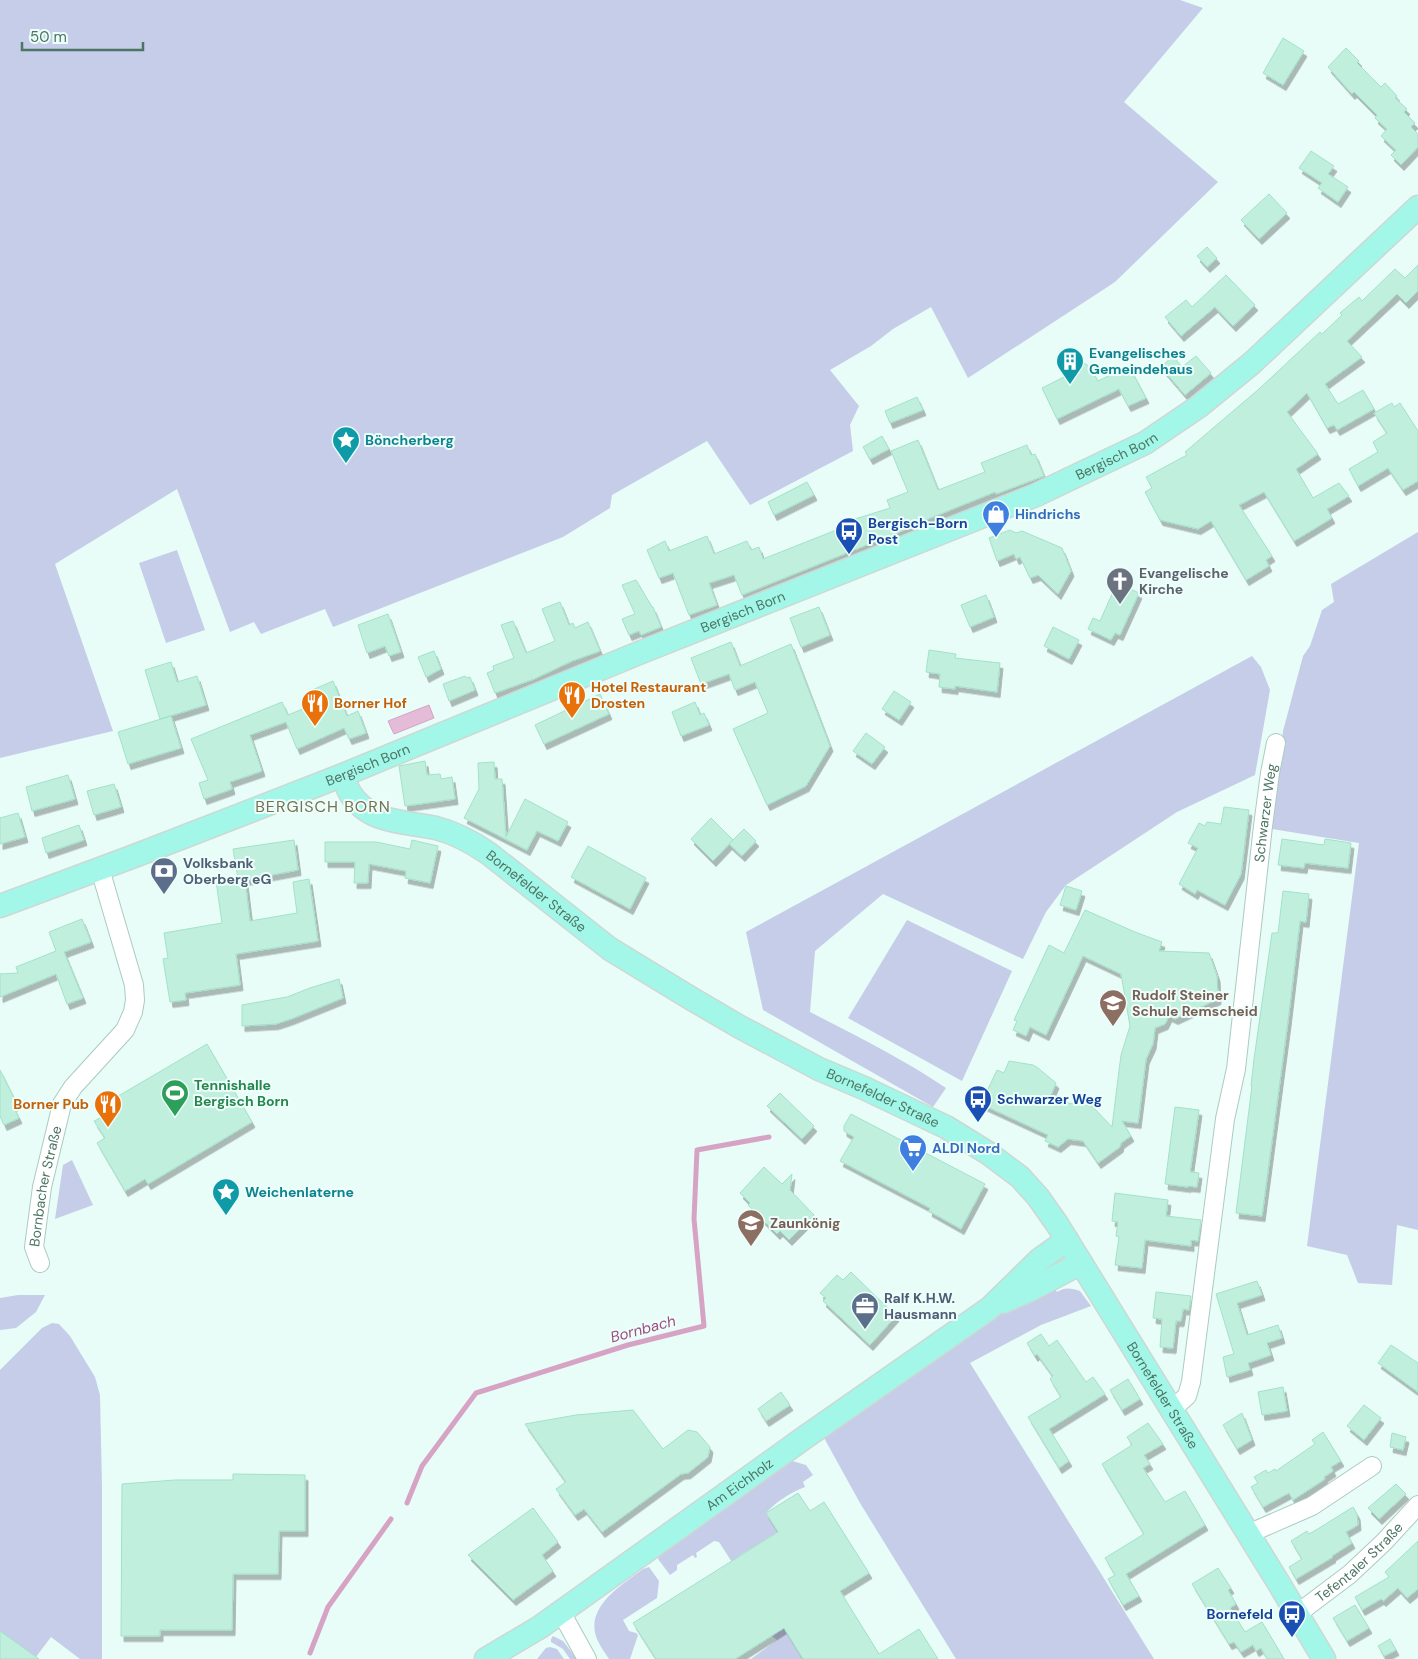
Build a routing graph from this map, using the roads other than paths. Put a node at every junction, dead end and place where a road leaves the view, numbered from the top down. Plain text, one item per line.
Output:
1 (1418, 207) edge
2 (1276, 743) dead end
3 (343, 775) junction
4 (100, 869) junction
5 (0, 906) edge
6 (1067, 1240) junction
7 (40, 1263) dead end
8 (1081, 1263) junction
9 (990, 1308) junction
10 (1172, 1410) junction
11 (1372, 1466) dead end
12 (1418, 1505) edge
13 (1248, 1534) junction
14 (561, 1612) junction
15 (1297, 1614) junction
16 (486, 1659) edge
17 (587, 1659) edge
18 (1324, 1659) edge

1 - 3 main road, Bergisch Born
2 - 10 street, Schwarzer Weg
3 - 4 main road, Bergisch Born
3 - 6 main road, Bornefelder Straße
4 - 5 main road, Bergisch Born
4 - 7 street, Bornbacher Straße
6 - 8 main road, Bornefelder Straße
6 - 9 main road, Am Eichholz
8 - 9 main road, Am Eichholz
8 - 10 main road, Bornefelder Straße
9 - 14 main road, Am Eichholz
10 - 13 main road, Bornefelder Straße
11 - 13 street
12 - 15 street, Tefentaler Straße
13 - 15 main road, Bornefelder Straße
14 - 16 main road, Am Eichholz
14 - 17 street
15 - 18 main road, Bornefelder Straße

